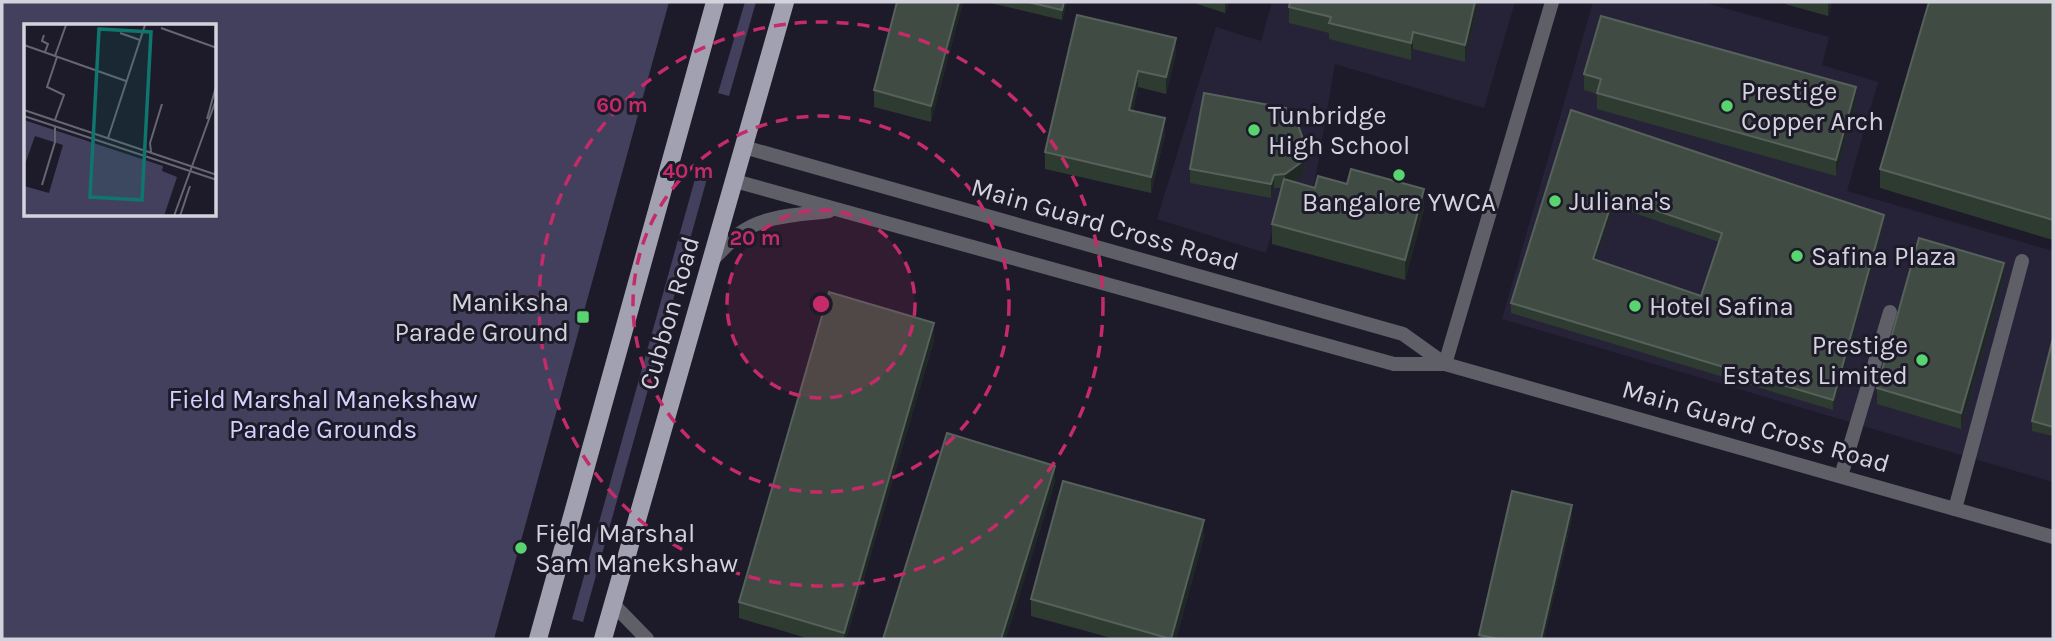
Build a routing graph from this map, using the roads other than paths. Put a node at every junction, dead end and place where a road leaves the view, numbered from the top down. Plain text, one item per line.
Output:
1 (715, 2) edge
2 (785, 2) edge
3 (1552, 2) edge
4 (744, 147) junction
5 (735, 181) junction
6 (834, 211) junction
7 (711, 261) junction
8 (2022, 261) dead end
9 (1890, 312) dead end
10 (1446, 363) junction
11 (1841, 476) junction
12 (1955, 509) junction
13 (2053, 537) edge
14 (613, 604) junction
15 (538, 639) edge
16 (603, 639) edge
17 (647, 639) edge

1 - 15 main road, Cubbon Road
2 - 4 main road, Cubbon Road
3 - 10 street
4 - 5 main road, Cubbon Road
4 - 10 street, Main Guard Cross Road
5 - 6 street, Main Guard Cross Road
5 - 7 main road, Cubbon Road
6 - 7 street
6 - 10 street, Main Guard Cross Road
7 - 14 main road, Cubbon Road
8 - 12 street
9 - 11 street
10 - 11 street, Main Guard Cross Road
11 - 12 street, Main Guard Cross Road
12 - 13 street, Main Guard Cross Road
14 - 16 main road, Cubbon Road
14 - 17 street

